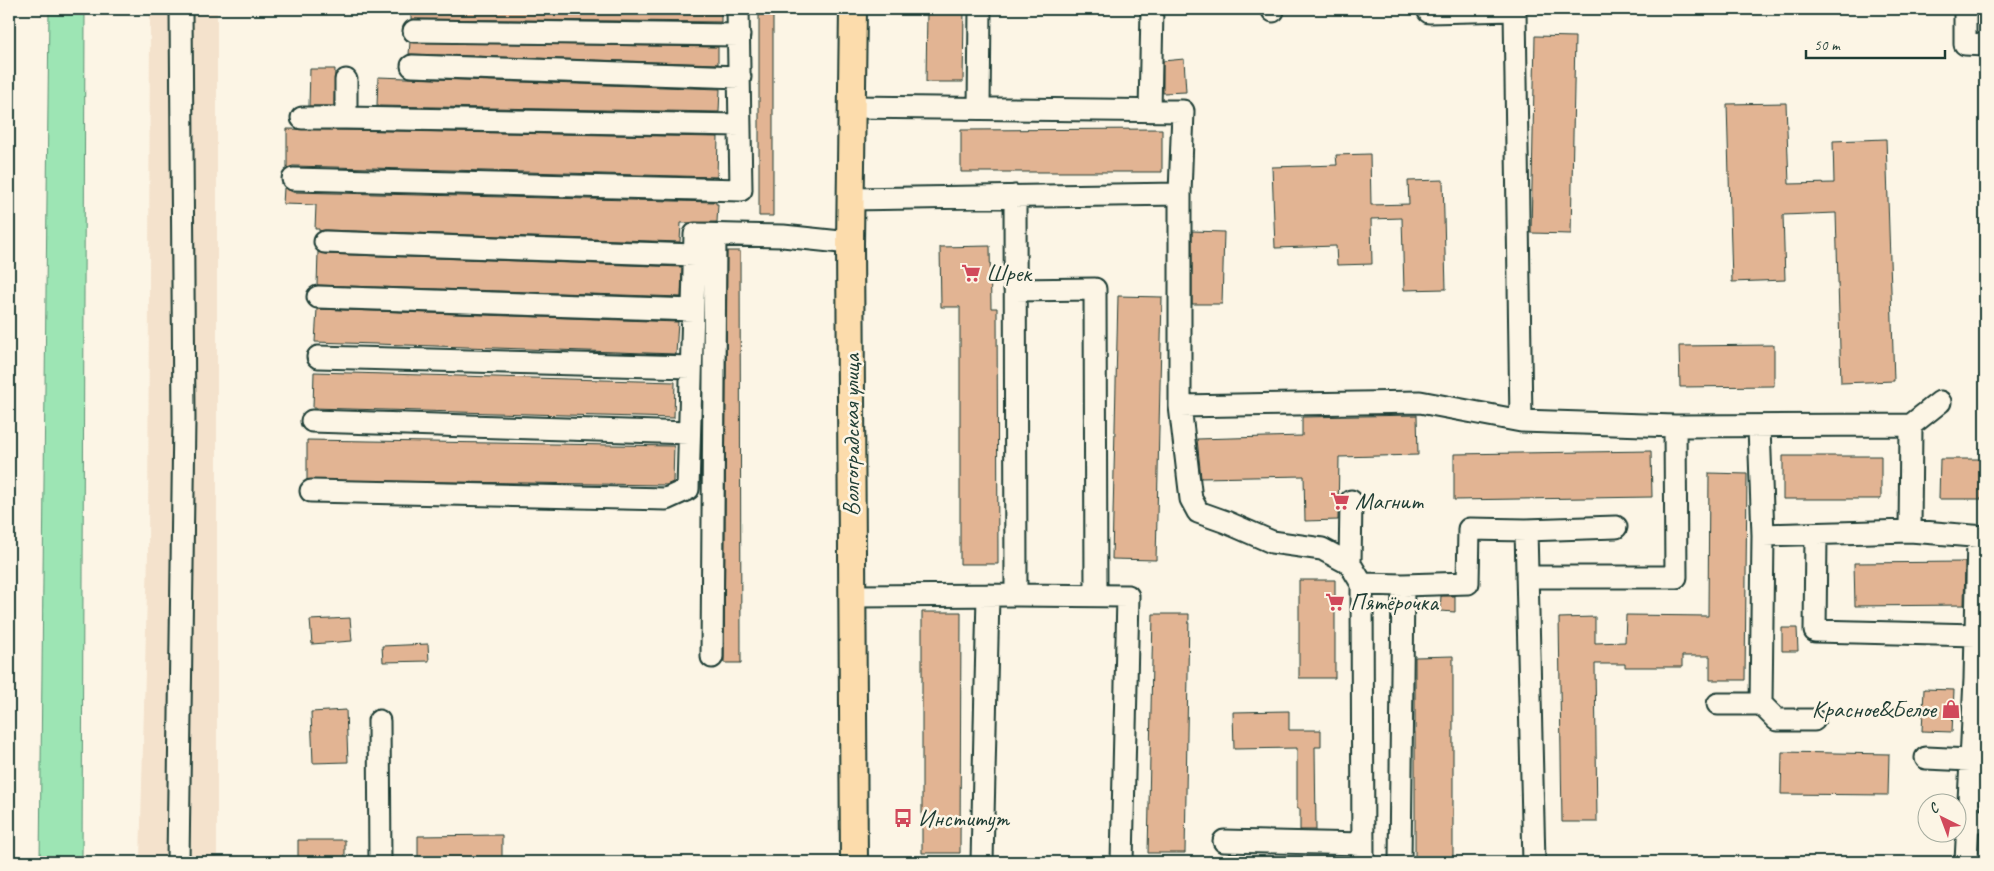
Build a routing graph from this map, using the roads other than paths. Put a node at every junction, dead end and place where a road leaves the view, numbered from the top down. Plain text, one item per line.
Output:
1 (181, 9) edge
2 (738, 9) edge
3 (853, 9) edge
4 (980, 9) edge
5 (1152, 9) edge
6 (1429, 9) edge
7 (1965, 9) edge
8 (414, 31) dead end
9 (739, 35) junction
10 (1985, 45) edge
11 (412, 66) dead end
12 (740, 77) junction
13 (346, 80) dead end
14 (852, 107) junction
15 (979, 108) junction
16 (1150, 110) junction
17 (302, 118) dead end
18 (346, 118) junction
19 (740, 125) junction
20 (293, 179) dead end
21 (1180, 194) junction
22 (1015, 196) junction
23 (850, 200) junction
24 (715, 235) junction
25 (325, 242) dead end
26 (850, 243) junction
27 (694, 256) junction
28 (1015, 290) junction
29 (318, 297) dead end
30 (693, 310) junction
31 (318, 357) dead end
32 (691, 368) junction
33 (1940, 402) dead end
34 (1180, 406) junction
35 (312, 421) dead end
36 (1522, 421) junction
37 (1911, 425) junction
38 (1675, 426) junction
39 (1758, 426) junction
40 (690, 433) junction
41 (311, 490) dead end
42 (1351, 501) dead end
43 (1616, 527) dead end
44 (1526, 530) junction
45 (1910, 531) junction
46 (1763, 535) junction
47 (1816, 535) junction
48 (1982, 537) edge
49 (1350, 564) junction
50 (1527, 577) junction
51 (1362, 584) junction
52 (1403, 585) junction
53 (988, 595) junction
54 (1016, 595) junction
55 (1096, 595) junction
56 (852, 596) junction
57 (1976, 635) junction
58 (712, 657) dead end
59 (1980, 679) edge
60 (1718, 704) dead end
61 (1761, 704) junction
62 (1814, 720) dead end
63 (379, 721) dead end
64 (1926, 758) dead end
65 (1970, 760) junction
66 (1976, 821) edge
67 (1224, 841) dead end
68 (1363, 853) edge
69 (178, 862) edge
70 (380, 862) edge
71 (854, 862) edge
72 (982, 862) edge
73 (1122, 862) edge
74 (1400, 862) edge
75 (1534, 862) edge
76 (1966, 862) edge

1 - 69 lane
2 - 9 lane
3 - 14 main road, Волгоградская улица
4 - 15 lane
5 - 16 lane
6 - 36 lane
7 - 10 lane
8 - 9 lane
9 - 12 lane
11 - 12 lane
12 - 19 lane
13 - 18 lane
14 - 15 lane
14 - 23 main road, Волгоградская улица
15 - 16 lane
16 - 21 lane
17 - 18 lane
18 - 19 lane
19 - 20 lane
21 - 22 lane
21 - 34 lane
22 - 23 lane
22 - 28 lane
23 - 26 main road, Волгоградская улица
24 - 26 lane
24 - 27 lane
24 - 58 lane
25 - 27 lane
26 - 56 main road, Волгоградская улица
27 - 30 lane
28 - 54 lane
28 - 55 lane
29 - 30 lane
30 - 32 lane
31 - 32 lane
32 - 40 lane
33 - 37 lane
34 - 36 lane
34 - 49 lane
35 - 40 lane
36 - 38 lane
37 - 39 lane
37 - 45 lane
38 - 39 lane
38 - 50 lane
39 - 46 lane
40 - 41 lane
42 - 49 lane
43 - 44 lane
44 - 50 lane
44 - 52 lane
45 - 47 lane
45 - 48 lane
46 - 47 lane
46 - 61 lane
47 - 57 lane
48 - 57 lane
49 - 51 lane
50 - 75 lane
51 - 52 lane
51 - 68 lane
52 - 74 lane
53 - 54 lane
53 - 56 lane
53 - 72 lane
54 - 55 lane
55 - 73 lane
56 - 71 main road, Волгоградская улица
57 - 59 lane
59 - 65 lane
60 - 61 lane
61 - 62 lane
63 - 70 lane
64 - 65 lane
65 - 66 lane
66 - 76 lane
67 - 68 lane

